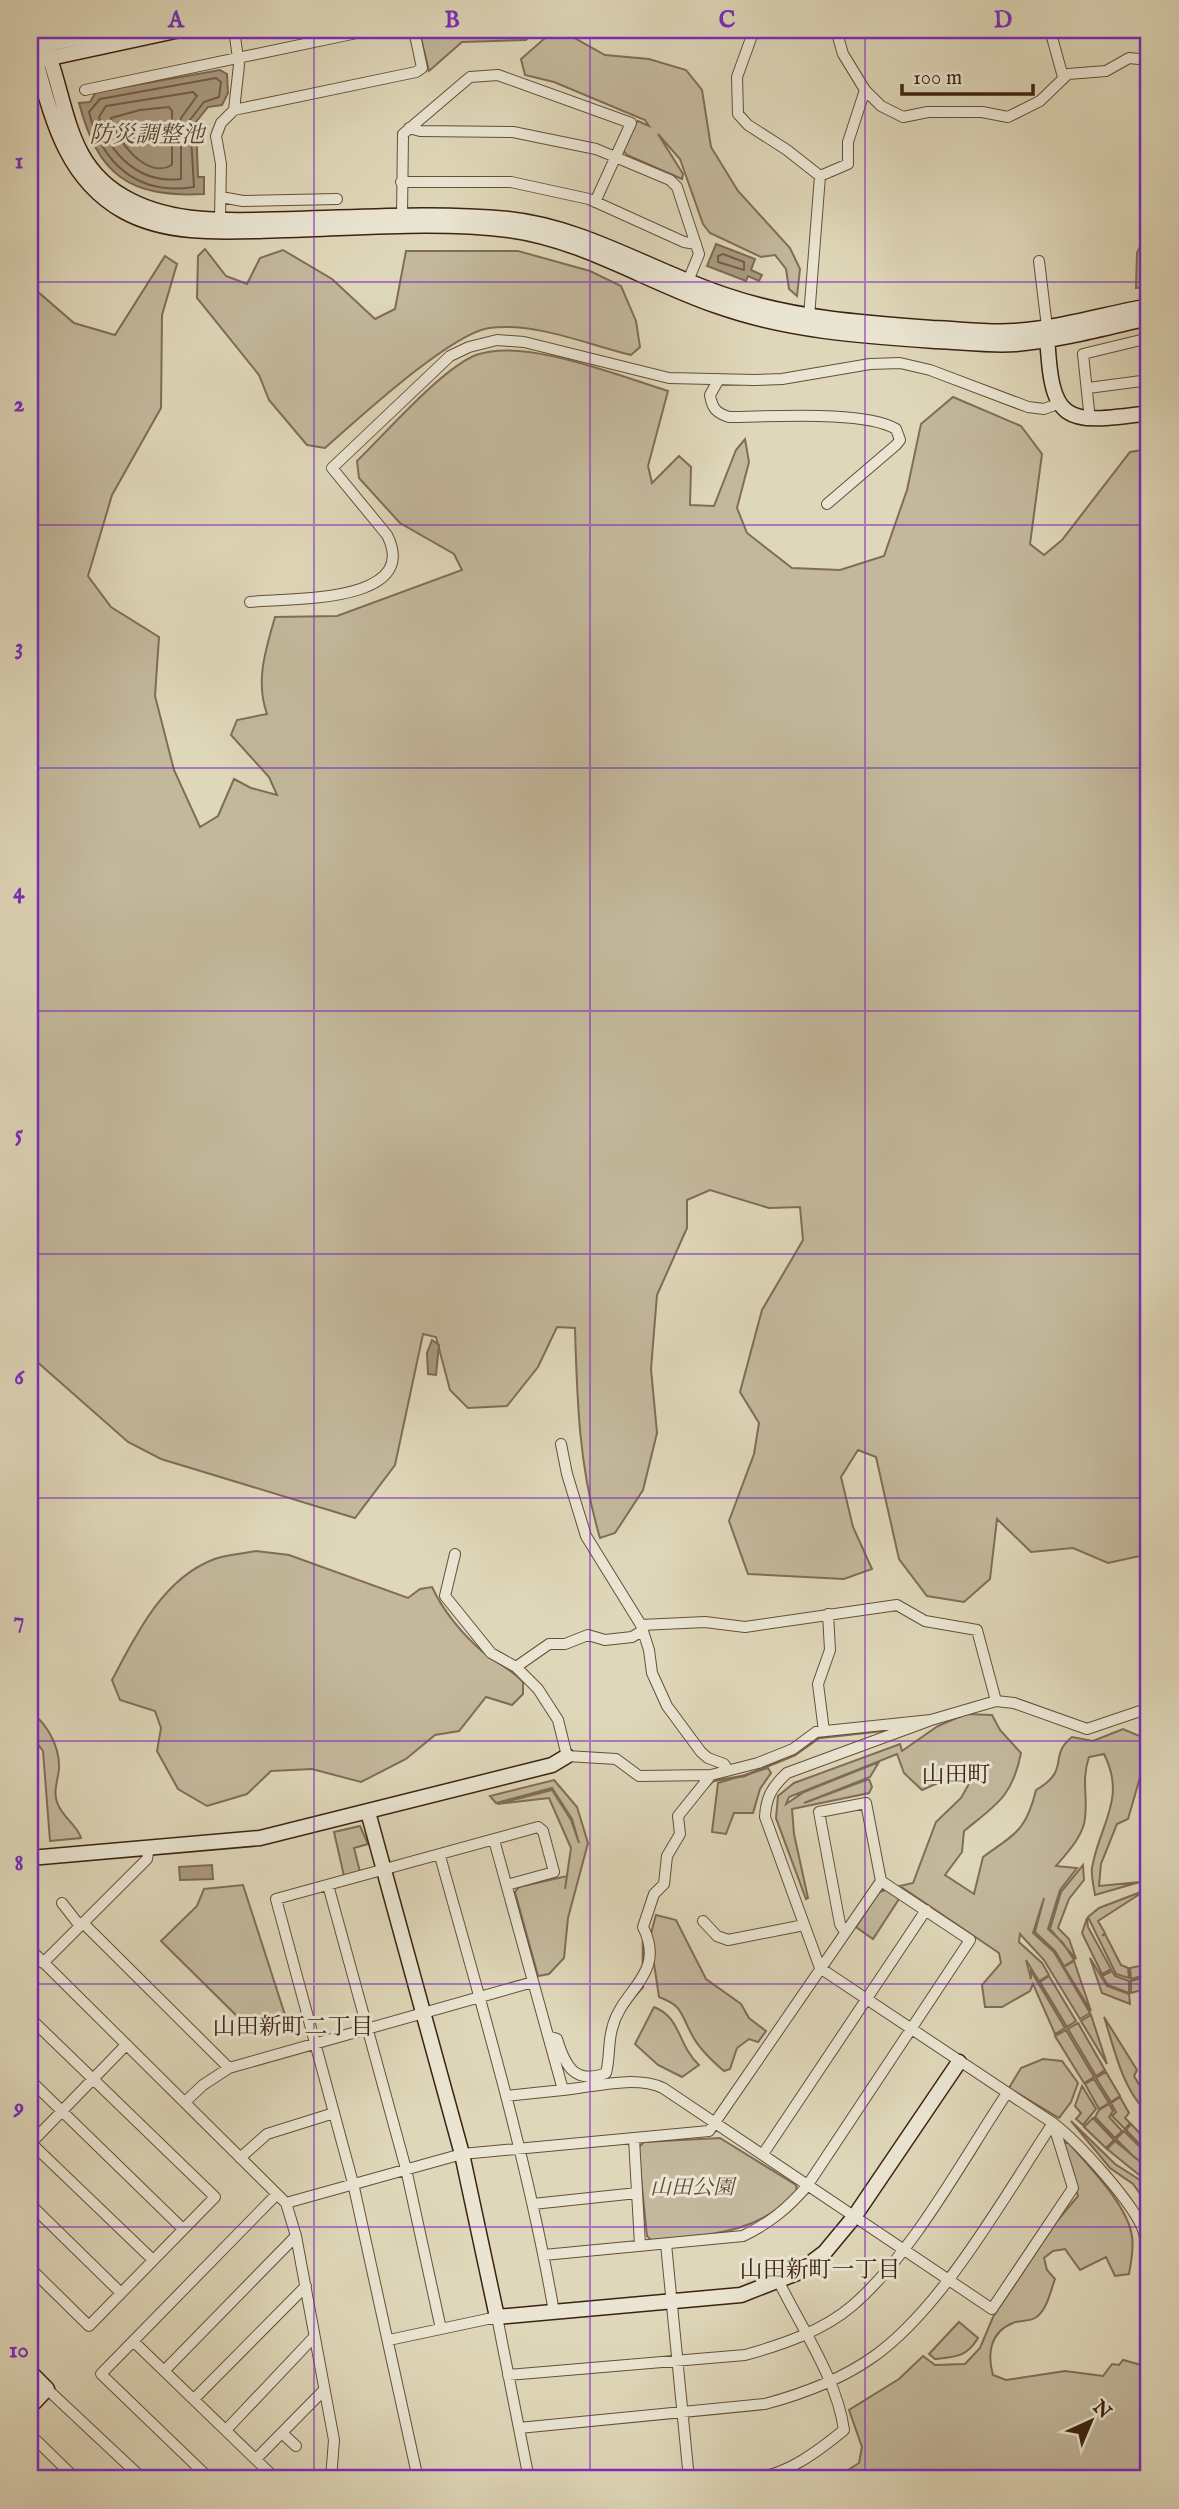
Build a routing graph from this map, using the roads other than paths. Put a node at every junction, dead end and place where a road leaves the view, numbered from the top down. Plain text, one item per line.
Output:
1 (114, 30) edge
2 (180, 30) edge
3 (234, 30) edge
4 (371, 30) edge
5 (414, 30) edge
6 (754, 30) edge
7 (836, 30) edge
8 (1050, 30) edge
9 (40, 44) edge
10 (239, 57) junction
11 (1149, 60) edge
12 (1063, 77) junction
13 (85, 90) dead end
14 (864, 90) junction
15 (234, 110) junction
16 (410, 128) junction
17 (615, 157) junction
18 (820, 176) junction
19 (401, 182) junction
20 (221, 197) junction
21 (337, 199) dead end
22 (595, 202) junction
23 (402, 216) junction
24 (220, 219) junction
25 (696, 244) junction
26 (1039, 261) dead end
27 (686, 286) junction
28 (1149, 306) edge
29 (808, 317) junction
30 (1149, 318) edge
31 (1047, 333) junction
32 (1149, 338) edge
33 (719, 379) junction
34 (1149, 380) edge
35 (1087, 388) junction
36 (1060, 403) junction
37 (1149, 414) edge
38 (1090, 420) junction
39 (827, 504) dead end
40 (250, 602) dead end
41 (561, 1444) dead end
42 (456, 1554) dead end
43 (828, 1614) junction
44 (642, 1628) junction
45 (516, 1667) junction
46 (996, 1701) junction
47 (1149, 1708) edge
48 (931, 1720) junction
49 (824, 1731) junction
50 (567, 1756) junction
51 (728, 1770) junction
52 (711, 1775) junction
53 (369, 1812) junction
54 (494, 1840) junction
55 (149, 1847) junction
56 (440, 1856) junction
57 (30, 1858) edge
58 (384, 1869) junction
59 (881, 1881) junction
60 (328, 1885) junction
61 (508, 1885) junction
62 (62, 1903) dead end
63 (926, 1910) junction
64 (703, 1921) dead end
65 (82, 1924) junction
66 (804, 1925) junction
67 (845, 1932) junction
68 (30, 1949) edge
69 (43, 1963) junction
70 (820, 1968) junction
71 (533, 1982) junction
72 (479, 1996) junction
73 (866, 2000) junction
74 (423, 2011) junction
75 (30, 2018) edge
76 (368, 2027) junction
77 (911, 2030) junction
78 (548, 2036) junction
79 (315, 2042) junction
80 (126, 2045) junction
81 (959, 2062) junction
82 (229, 2068) junction
83 (30, 2080) edge
84 (93, 2080) junction
85 (563, 2090) junction
86 (1007, 2093) junction
87 (506, 2096) junction
88 (185, 2102) junction
89 (62, 2111) junction
90 (334, 2113) junction
91 (1053, 2123) junction
92 (715, 2124) junction
93 (634, 2139) junction
94 (30, 2143) edge
95 (519, 2149) junction
96 (462, 2154) junction
97 (763, 2154) junction
98 (240, 2158) junction
99 (406, 2169) junction
100 (353, 2183) junction
101 (807, 2186) junction
102 (637, 2193) junction
103 (277, 2194) junction
104 (286, 2203) junction
105 (30, 2204) edge
106 (533, 2204) junction
107 (854, 2217) junction
108 (183, 2229) junction
109 (296, 2236) junction
110 (666, 2244) junction
111 (640, 2245) junction
112 (904, 2249) junction
113 (544, 2255) junction
114 (153, 2260) junction
115 (31, 2272) edge
116 (1149, 2272) edge
117 (1138, 2274) dead end
118 (948, 2280) junction
119 (779, 2282) junction
120 (306, 2287) junction
121 (121, 2293) junction
122 (674, 2301) junction
123 (554, 2312) junction
124 (497, 2317) junction
125 (441, 2329) junction
126 (805, 2334) junction
127 (314, 2337) junction
128 (389, 2340) junction
129 (133, 2341) junction
130 (677, 2360) junction
131 (164, 2371) junction
132 (30, 2372) edge
133 (508, 2375) junction
134 (828, 2381) junction
135 (47, 2389) junction
136 (324, 2390) junction
137 (194, 2399) junction
138 (30, 2407) edge
139 (682, 2413) junction
140 (519, 2428) junction
141 (226, 2430) junction
142 (282, 2433) junction
143 (296, 2446) dead end
144 (30, 2449) edge
145 (256, 2459) junction
146 (76, 2479) edge
147 (144, 2479) edge
148 (211, 2479) edge
149 (276, 2479) edge
150 (331, 2479) edge
151 (418, 2479) edge
152 (529, 2479) edge
153 (689, 2479) edge
154 (751, 2479) edge

1 - 9 street
2 - 9 street
3 - 10 street
4 - 10 street
5 - 15 street
6 - 18 street
7 - 14 street
8 - 12 street
9 - 24 street
9 - 27 street
10 - 13 street
10 - 15 street
11 - 12 street
12 - 14 street
14 - 18 street
15 - 20 street
16 - 17 street
16 - 17 street
16 - 19 street
17 - 22 street
17 - 25 street
18 - 29 street
19 - 22 street
19 - 23 street
20 - 21 street
20 - 24 street
22 - 25 street
23 - 24 street
23 - 27 street
25 - 27 street
26 - 31 street
27 - 29 street
27 - 31 street
28 - 31 street
29 - 31 street
30 - 31 street
31 - 36 street
32 - 35 street
33 - 36 street
33 - 39 street
33 - 40 street
34 - 35 street
35 - 38 street
36 - 38 street
37 - 38 street
41 - 44 street
42 - 45 street
43 - 44 street
43 - 46 street
43 - 49 street
44 - 45 street
44 - 51 street
45 - 50 street
46 - 47 street
46 - 48 street
48 - 49 street
48 - 66 street
49 - 51 street
50 - 52 street
50 - 53 street
51 - 52 street
52 - 78 street
53 - 55 street
53 - 58 street
54 - 56 street
54 - 61 street
54 - 61 street
55 - 57 street
55 - 65 street
56 - 58 street
56 - 72 street
58 - 60 street
58 - 74 street
59 - 63 street
59 - 67 street
59 - 67 street
60 - 76 street
60 - 79 street
61 - 71 street
62 - 65 street
63 - 73 street
63 - 77 street
64 - 66 street
65 - 69 street
65 - 82 street
66 - 70 street
67 - 70 street
68 - 69 street
69 - 80 street
70 - 73 street
70 - 92 street
71 - 72 street
71 - 78 street
72 - 74 street
72 - 87 street
73 - 77 street
73 - 97 street
74 - 76 street
74 - 96 street
75 - 84 street
76 - 79 street
76 - 99 street
77 - 81 street
77 - 101 street
78 - 85 street
79 - 82 street
79 - 90 street
80 - 84 street
80 - 88 street
81 - 86 street
81 - 107 street
82 - 88 street
83 - 89 street
84 - 89 street
84 - 108 street
85 - 87 street
85 - 92 street
86 - 91 street
86 - 112 street
87 - 95 street
88 - 98 street
89 - 94 street
89 - 108 street
90 - 98 street
90 - 100 street
91 - 116 street
91 - 118 street
91 - 118 street
92 - 93 street
92 - 97 street
93 - 95 street
93 - 102 street
94 - 114 street
95 - 96 street
95 - 106 street
96 - 99 street
96 - 124 street
97 - 101 street
98 - 103 street
99 - 100 street
99 - 125 street
100 - 104 street
100 - 128 street
101 - 107 street
101 - 110 street
102 - 106 street
102 - 111 street
103 - 104 street
103 - 129 street
104 - 109 street
105 - 121 street
106 - 113 street
107 - 112 street
107 - 119 street
108 - 114 street
109 - 120 street
109 - 131 street
110 - 111 street
110 - 122 street
111 - 113 street
112 - 118 street
112 - 126 street
113 - 123 street
114 - 121 street
115 - 121 street
116 - 117 street
118 - 134 street
119 - 122 street
119 - 126 street
120 - 127 street
120 - 137 street
122 - 123 street
122 - 130 street
123 - 124 street
124 - 125 street
124 - 133 street
125 - 128 street
126 - 130 street
126 - 134 street
127 - 136 street
127 - 141 street
128 - 151 street
129 - 131 street
129 - 148 street
130 - 133 street
130 - 139 street
131 - 137 street
132 - 135 street
133 - 140 street
134 - 139 street
134 - 154 street
135 - 138 street
135 - 147 street
136 - 142 street
136 - 150 street
137 - 141 street
139 - 140 street
139 - 153 street
140 - 152 street
141 - 145 street
142 - 143 street
142 - 145 street
144 - 146 street
145 - 149 street

